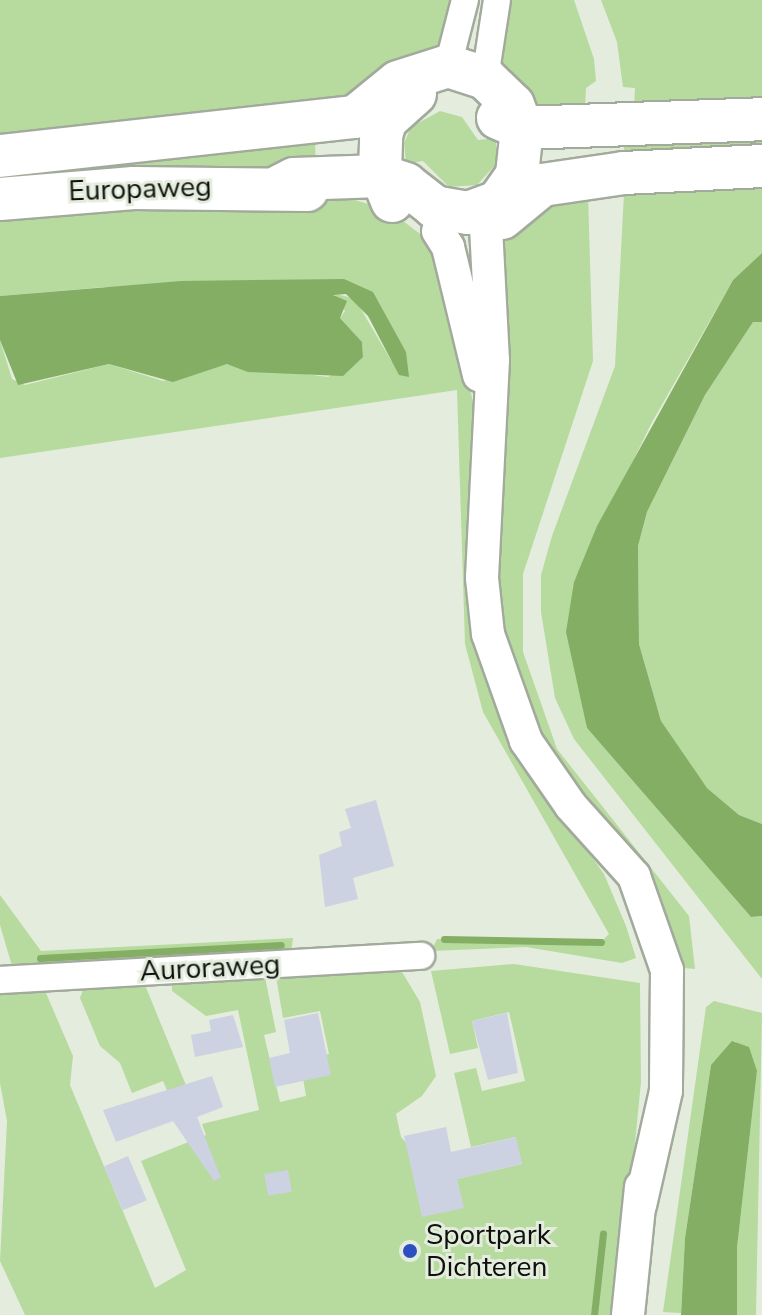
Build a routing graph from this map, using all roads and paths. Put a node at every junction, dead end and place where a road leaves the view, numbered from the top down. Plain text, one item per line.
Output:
1 (465, 0) edge
2 (497, 0) edge
3 (481, 93) junction
4 (382, 111) junction
5 (762, 119) edge
6 (0, 156) edge
7 (762, 166) edge
8 (530, 180) junction
9 (383, 183) junction
10 (0, 199) edge
11 (485, 218) junction
12 (438, 231) junction
13 (487, 426) junction
14 (421, 956) dead end
15 (0, 980) edge
16 (628, 1315) edge

1 - 3 street
2 - 3 street
3 - 4 main road, Europaweg
3 - 5 main road
3 - 8 main road
4 - 6 main road, Europaweg
4 - 9 main road
7 - 8 main road
8 - 11 main road
9 - 10 main road, Europaweg
9 - 11 main road
9 - 12 main road
11 - 12 main road
11 - 13 street
12 - 13 street
13 - 16 street
14 - 15 street, Auroraweg

